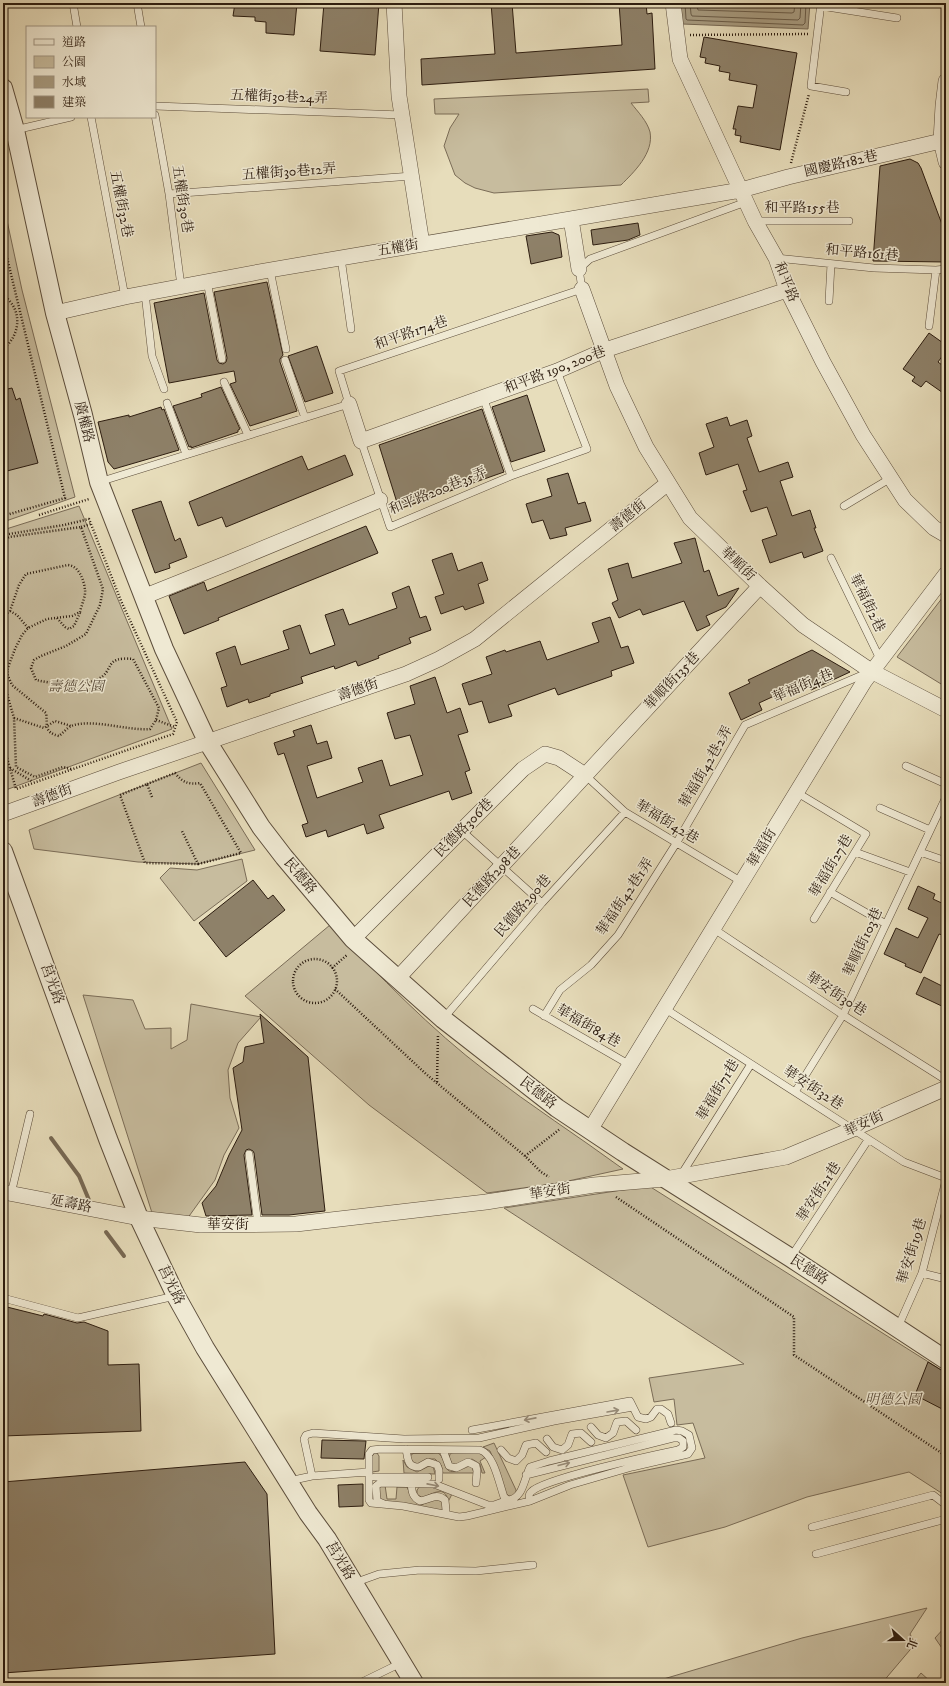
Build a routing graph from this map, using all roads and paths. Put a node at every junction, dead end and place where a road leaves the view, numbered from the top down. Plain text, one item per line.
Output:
1 (73, 3) edge
2 (137, 3) edge
3 (394, 3) edge
4 (673, 3) edge
5 (821, 5) edge
6 (898, 18) dead end
7 (77, 26) edge
8 (141, 26) edge
9 (817, 34) junction
10 (685, 35) dead end
11 (946, 81) edge
12 (811, 86) junction
13 (3, 88) edge
14 (846, 92) dead end
15 (156, 106) edge
16 (402, 115) junction
17 (67, 118) edge
18 (90, 118) edge
19 (155, 118) edge
20 (14, 130) junction
21 (941, 141) junction
22 (946, 162) edge
23 (412, 176) junction
24 (788, 177) junction
25 (169, 194) junction
26 (744, 196) junction
27 (571, 219) junction
28 (755, 221) junction
29 (849, 221) dead end
30 (3, 241) edge
31 (422, 244) junction
32 (342, 258) junction
33 (776, 258) junction
34 (831, 264) junction
35 (579, 269) junction
36 (946, 269) edge
37 (270, 270) junction
38 (936, 270) junction
39 (207, 281) junction
40 (181, 286) junction
41 (582, 289) junction
42 (787, 290) junction
43 (145, 293) junction
44 (3, 295) edge
45 (125, 297) junction
46 (829, 301) dead end
47 (55, 313) junction
48 (929, 326) dead end
49 (351, 329) dead end
50 (3, 349) edge
51 (286, 349) dead end
52 (605, 350) junction
53 (222, 359) dead end
54 (285, 360) dead end
55 (557, 371) junction
56 (224, 382) dead end
57 (164, 389) dead end
58 (483, 397) junction
59 (167, 403) dead end
60 (348, 404) junction
61 (305, 418) junction
62 (248, 435) junction
63 (361, 441) junction
64 (186, 454) junction
65 (511, 476) junction
66 (891, 478) junction
67 (668, 483) junction
68 (102, 488) junction
69 (380, 500) junction
70 (844, 506) dead end
71 (39, 515) dead end
72 (3, 516) edge
73 (91, 524) junction
74 (81, 527) junction
75 (946, 535) edge
76 (3, 536) edge
77 (3, 540) edge
78 (831, 558) dead end
79 (946, 574) edge
80 (760, 586) junction
81 (142, 597) junction
82 (10, 612) junction
83 (80, 612) junction
84 (3, 616) edge
85 (57, 618) junction
86 (28, 628) junction
87 (880, 659) junction
88 (871, 671) junction
89 (3, 680) edge
90 (946, 710) edge
91 (14, 718) junction
92 (156, 720) junction
93 (745, 725) joint
94 (47, 726) junction
95 (70, 726) junction
96 (175, 727) junction
97 (207, 741) junction
98 (3, 744) edge
99 (906, 766) dead end
100 (10, 768) junction
101 (72, 769) junction
102 (585, 776) junction
103 (33, 782) junction
104 (147, 784) junction
105 (946, 784) edge
106 (795, 792) junction
107 (152, 797) dead end
108 (946, 797) edge
109 (880, 808) dead end
110 (625, 812) junction
111 (3, 814) edge
112 (461, 830) junction
113 (930, 830) junction
114 (182, 831) dead end
115 (677, 842) junction
116 (3, 851) edge
117 (855, 852) junction
118 (920, 852) junction
119 (946, 861) edge
120 (198, 864) junction
121 (501, 866) junction
122 (910, 872) junction
123 (742, 882) junction
124 (830, 892) junction
125 (542, 903) junction
126 (814, 920) dead end
127 (886, 924) junction
128 (714, 929) junction
129 (351, 946) junction
130 (332, 968) junction
131 (398, 978) junction
132 (335, 989) junction
133 (664, 1008) junction
134 (533, 1009) dead end
135 (844, 1015) junction
136 (544, 1016) junction
137 (440, 1025) junction
138 (751, 1064) junction
139 (630, 1066) junction
140 (946, 1080) edge
141 (437, 1082) junction
142 (946, 1088) edge
143 (795, 1092) junction
144 (30, 1114) dead end
145 (564, 1126) dead end
146 (853, 1129) junction
147 (590, 1130) junction
148 (868, 1140) junction
149 (249, 1154) dead end
150 (525, 1156) junction
151 (672, 1178) junction
152 (553, 1179) dead end
153 (946, 1179) edge
154 (7, 1193) edge
155 (614, 1196) dead end
156 (139, 1218) junction
157 (258, 1225) junction
158 (791, 1258) junction
159 (922, 1273) junction
160 (946, 1279) edge
161 (176, 1296) junction
162 (3, 1298) edge
163 (898, 1328) junction
164 (946, 1360) edge
165 (633, 1407) junction
166 (671, 1423) dead end
167 (591, 1427) dead end
168 (472, 1430) dead end
169 (636, 1430) dead end
170 (546, 1439) dead end
171 (591, 1442) dead end
172 (406, 1449) junction
173 (442, 1450) junction
174 (500, 1450) dead end
175 (546, 1452) dead end
176 (946, 1456) edge
177 (368, 1472) junction
178 (526, 1475) junction
179 (312, 1476) junction
180 (375, 1477) dead end
181 (428, 1477) dead end
182 (439, 1479) dead end
183 (288, 1482) junction
184 (411, 1483) junction
185 (476, 1483) dead end
186 (508, 1500) junction
187 (530, 1501) junction
188 (384, 1504) junction
189 (946, 1505) edge
190 (446, 1510) dead end
191 (946, 1519) edge
192 (812, 1527) dead end
193 (816, 1554) dead end
194 (533, 1565) dead end
195 (354, 1583) junction
196 (402, 1663) junction
197 (360, 1683) edge
198 (414, 1683) edge

1 - 7 lane
2 - 8 lane
3 - 16 street
4 - 26 street, 和平路
5 - 6 lane
5 - 9 lane
9 - 10 path
9 - 12 lane
11 - 21 street
12 - 14 lane
12 - 24 path
13 - 20 street, 廣權路
15 - 16 lane, 五權街30巷24弄
16 - 23 street
17 - 20 lane
18 - 45 lane, 五權街32巷
19 - 25 lane, 五權街30巷
20 - 47 street, 廣權路
21 - 22 street
21 - 24 street, 國慶路182巷
23 - 25 lane, 五權街30巷12弄
23 - 31 street
24 - 26 street, 國慶路182巷
25 - 40 lane, 五權街30巷
26 - 27 street, 五權街
26 - 28 street, 和平路
26 - 35 lane
27 - 31 street, 五權街
27 - 35 street
28 - 29 lane, 和平路155巷
28 - 33 street, 和平路
30 - 72 path
31 - 32 street, 五權街
32 - 37 street, 五權街
32 - 49 lane
33 - 34 lane, 和平路161巷
33 - 42 street, 和平路
34 - 38 lane, 和平路161巷
34 - 46 lane
35 - 41 lane
36 - 38 lane, 和平路161巷
37 - 39 street, 五權街
37 - 51 lane
38 - 48 lane
39 - 40 street, 五權街
39 - 53 lane
40 - 43 street, 五權街
41 - 52 street, 華順街
41 - 60 lane, 和平路174巷
42 - 52 street, 和平路 190, 200巷
42 - 66 street, 和平路
43 - 45 street, 五權街
43 - 57 lane
44 - 50 path
45 - 47 street, 五權街
47 - 68 street, 廣權路
52 - 55 street, 和平路 190, 200巷
52 - 67 street, 華順街
54 - 61 lane
55 - 58 street, 和平路 190, 200巷
55 - 65 lane, 和平路200巷35弄
56 - 62 lane
58 - 63 street, 和平路 190, 200巷
58 - 65 lane
59 - 64 lane
60 - 61 lane
60 - 63 street
61 - 62 lane
62 - 64 lane
63 - 69 lane, 和平路200巷35弄
64 - 68 lane
65 - 69 lane, 和平路200巷35弄
66 - 70 lane
66 - 75 street, 和平路
67 - 80 street, 華順街
67 - 97 street, 壽德街
68 - 71 path
68 - 81 street, 廣權路
69 - 81 street
73 - 74 path
73 - 76 path
73 - 96 path
74 - 77 path
74 - 92 path
78 - 87 lane, 華福街2巷
79 - 87 street, 華福街
80 - 88 street, 華順街
80 - 102 street, 華順街135巷
81 - 97 street, 廣權路
82 - 83 path
82 - 84 path
82 - 86 path
83 - 85 path
83 - 85 path
85 - 86 path
86 - 94 path
87 - 88 street, 華福街
88 - 90 street, 華順街
88 - 93 lane, 華福街4巷
88 - 106 street, 華福街
89 - 91 path
91 - 94 path
91 - 101 path
92 - 95 path
92 - 96 path
93 - 115 lane, 華福街42巷2弄
94 - 95 path
94 - 95 path
96 - 101 path
97 - 111 street, 壽德街
97 - 129 street, 民德路
98 - 100 path
99 - 105 lane
100 - 103 path
100 - 103 path
101 - 103 path
102 - 110 lane, 華福街42巷
102 - 112 street, 民德路306巷
102 - 121 street, 民德路298巷
104 - 107 path
104 - 120 path
104 - 120 path
106 - 117 lane, 華福街27巷
106 - 123 street, 華福街
108 - 113 lane, 華順街103巷
109 - 113 lane
110 - 115 lane, 華福街42巷
110 - 125 lane, 民德路290巷
112 - 121 lane
112 - 129 street, 民德路306巷
113 - 118 lane, 華順街103巷
114 - 120 path
115 - 123 lane, 華福街42巷
115 - 136 lane, 華福街42巷1弄
116 - 156 street, 莒光路
117 - 122 lane
117 - 124 lane, 華福街27巷
118 - 119 lane
118 - 122 lane, 華順街103巷
121 - 125 lane
121 - 131 street, 民德路298巷
122 - 127 lane, 華順街103巷
123 - 128 street, 華福街
124 - 126 lane, 華福街27巷
124 - 127 lane
125 - 137 lane, 民德路290巷
127 - 135 lane, 華順街103巷
128 - 133 street, 華福街
128 - 135 lane, 華安街30巷
129 - 130 path
129 - 131 street, 民德路
130 - 132 path
130 - 132 path
131 - 137 street, 民德路
132 - 141 path
133 - 138 lane, 華福街71巷
133 - 139 street, 華福街
134 - 136 lane, 華福街84巷
135 - 140 lane, 華安街30巷
135 - 143 lane, 華順街103巷
136 - 139 lane, 華福街84巷
137 - 141 path
137 - 147 street, 民德路
138 - 143 lane, 華安街32巷
138 - 151 lane, 華福街71巷
139 - 147 street, 華福街
141 - 150 path
142 - 146 street, 華安街
143 - 146 lane, 華安街32巷
144 - 154 lane
145 - 150 path
146 - 148 lane, 華安街32巷
146 - 151 street, 華安街
147 - 151 street, 民德路
148 - 153 lane, 華安街32巷
148 - 158 lane, 華安街21巷
149 - 157 lane
150 - 152 path
151 - 157 street, 華安街
151 - 158 street, 民德路
153 - 159 lane, 華安街19巷
154 - 156 street, 延壽路
155 - 176 path
156 - 157 street, 華安街
156 - 161 street, 莒光路
158 - 163 street, 民德路
159 - 160 lane
159 - 163 lane, 華安街19巷
161 - 162 lane
161 - 183 street, 莒光路
163 - 164 street, 民德路
165 - 166 lane
165 -> 168 lane
179 -> 165 lane
167 - 169 lane
170 - 171 lane
172 - 173 lane
172 - 177 lane
172 - 182 lane
173 - 185 lane
173 - 186 lane
174 - 175 lane
177 - 179 lane
177 - 188 lane
178 - 186 lane
178 -> 187 lane
178 - 187 lane
179 - 183 lane
180 - 181 lane
183 - 195 street, 莒光路
184 -> 186 lane
184 - 188 lane
184 - 190 lane
187 - 188 lane
189 - 192 lane
191 - 193 lane
194 - 195 lane
195 - 196 street, 莒光路
196 - 197 lane
196 - 198 street, 莒光路

